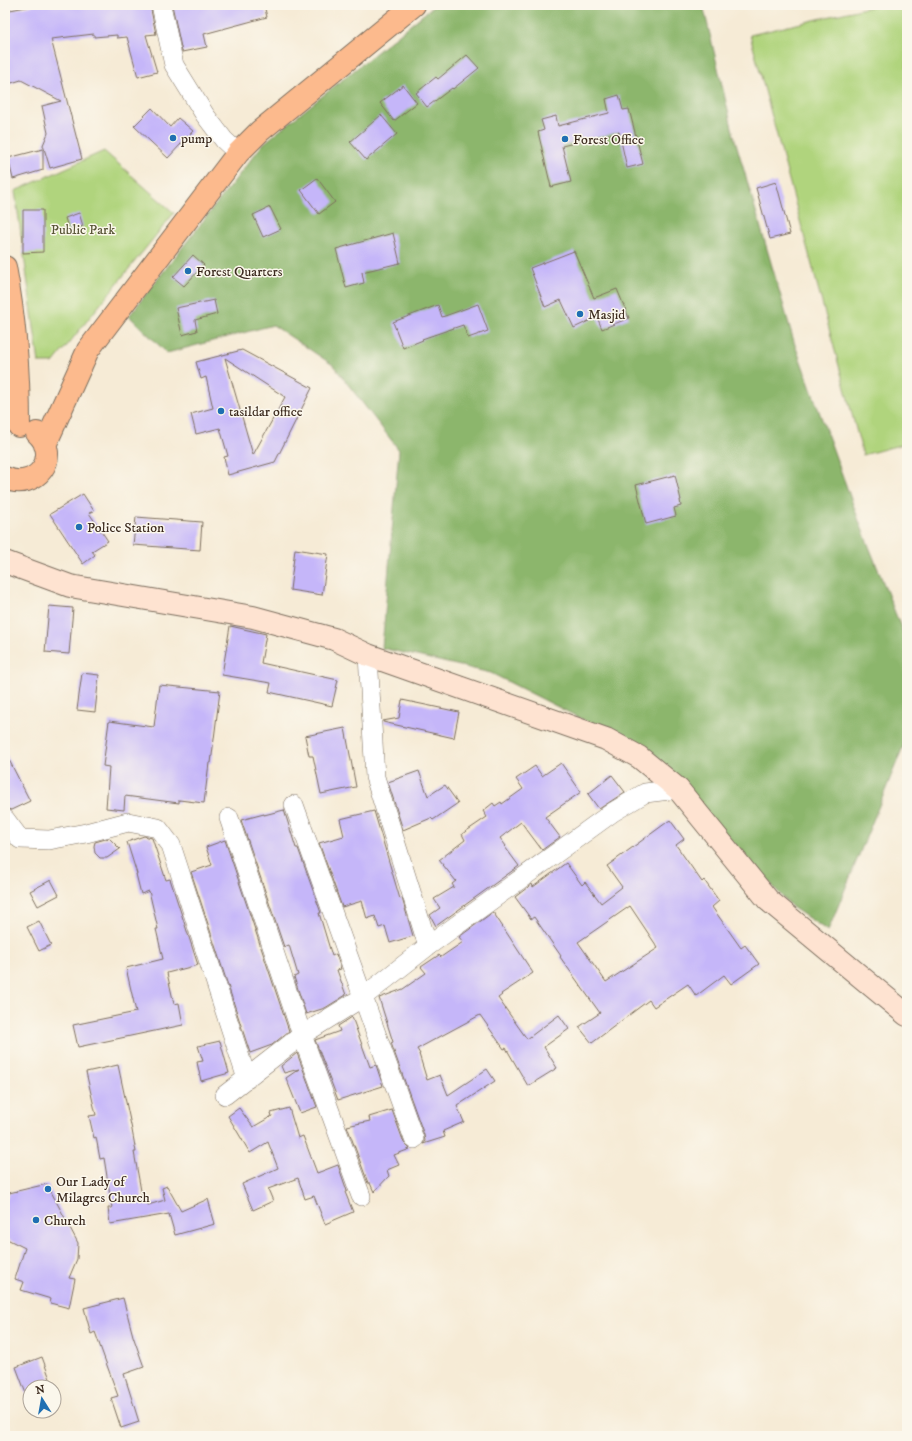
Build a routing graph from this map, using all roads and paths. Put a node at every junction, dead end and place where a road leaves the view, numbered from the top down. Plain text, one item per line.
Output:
1 (161, 5) edge
2 (414, 5) edge
3 (238, 153) junction
4 (5, 267) edge
5 (8, 303) edge
6 (12, 428) edge
7 (46, 445) junction
8 (5, 478) edge
9 (5, 562) edge
10 (368, 656) junction
11 (678, 789) junction
12 (294, 805) dead end
13 (229, 818) dead end
14 (5, 819) edge
15 (12, 841) edge
16 (428, 946) junction
17 (363, 997) junction
18 (907, 1015) edge
19 (302, 1035) junction
20 (247, 1079) junction
21 (225, 1095) dead end
22 (414, 1140) dead end
23 (361, 1196) dead end

1 - 3 street
2 - 3 main road
3 - 7 main road
4 - 5 main road
5 - 6 main road
6 - 7 main road
7 - 8 main road
9 - 10 main road
10 - 11 main road
10 - 16 street
11 - 16 street
11 - 18 main road
12 - 17 street
13 - 19 street
14 - 15 street
15 - 20 street
16 - 17 street
17 - 19 street
17 - 22 street
19 - 20 street
19 - 23 street
20 - 21 street

